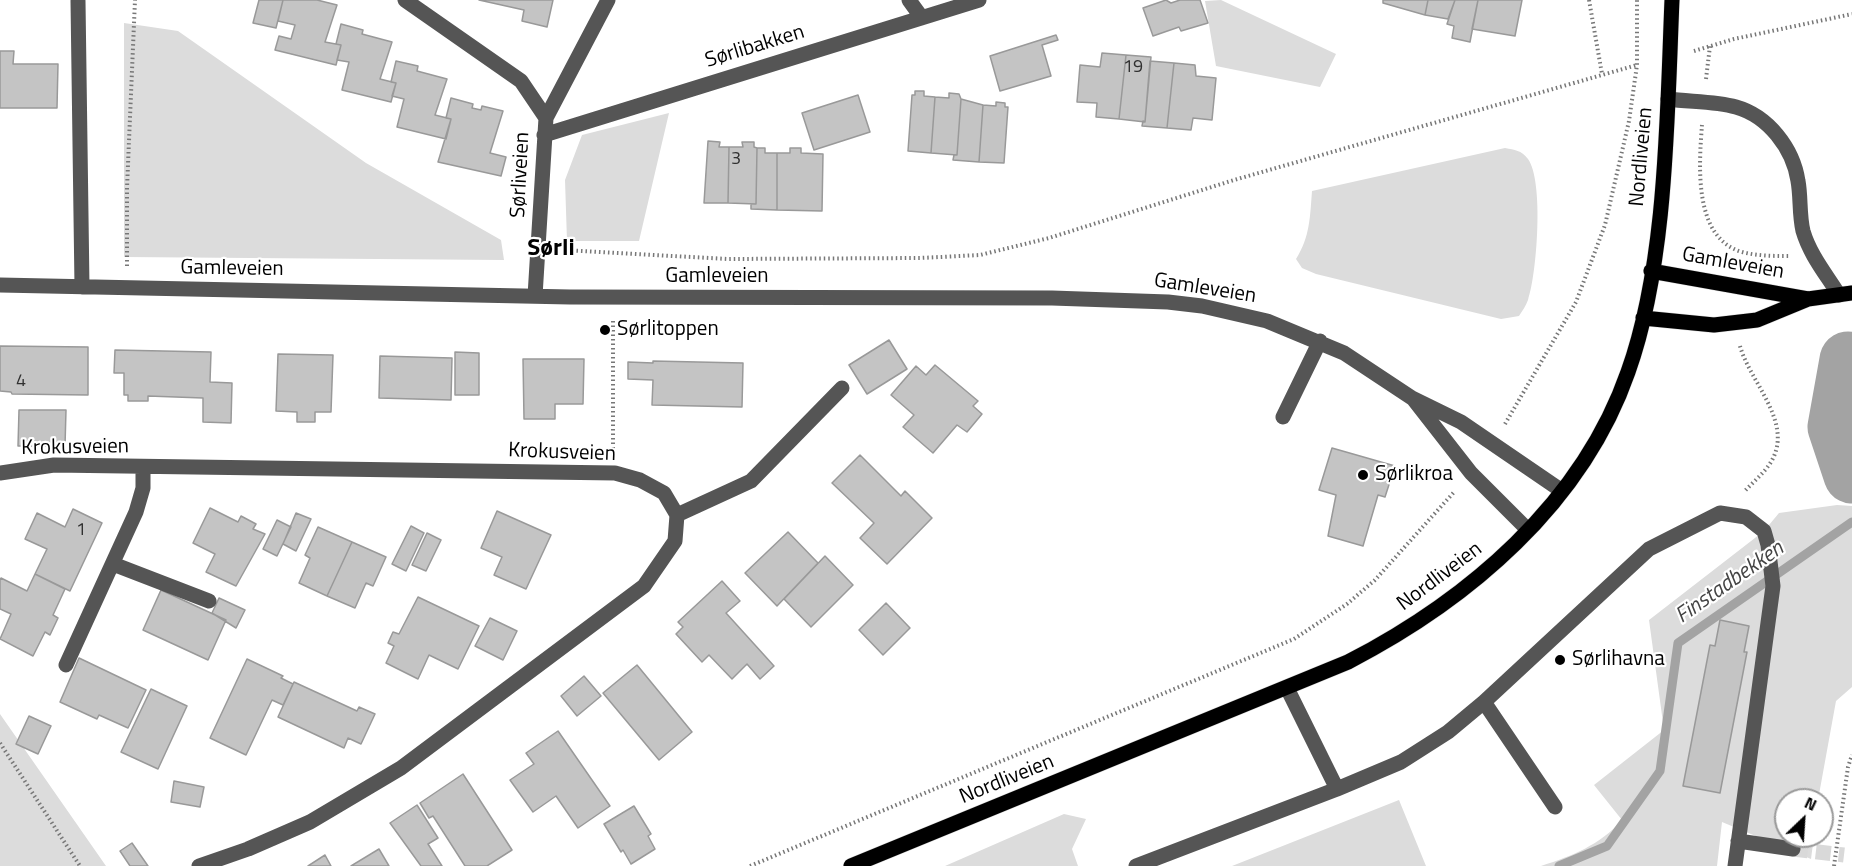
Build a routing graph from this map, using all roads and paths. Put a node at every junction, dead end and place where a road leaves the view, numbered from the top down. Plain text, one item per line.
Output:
1 (135, 0) edge
2 (405, 0) edge
3 (608, 0) edge
4 (909, 0) edge
5 (979, 0) edge
6 (1589, 0) edge
7 (1637, 0) edge
8 (1672, 0) edge
9 (78, 1) edge
10 (1852, 14) edge
11 (922, 18) junction
12 (1710, 46) junction
13 (1691, 53) dead end
14 (1637, 65) junction
15 (1602, 74) junction
16 (1668, 99) junction
17 (1703, 103) junction
18 (546, 118) junction
19 (544, 135) junction
20 (563, 250) dead end
21 (1813, 256) junction
22 (1651, 271) junction
23 (0, 285) edge
24 (82, 286) junction
25 (127, 287) junction
26 (1846, 294) edge
27 (535, 296) junction
28 (613, 297) junction
29 (1808, 299) junction
30 (1643, 318) junction
31 (1738, 339) dead end
32 (1320, 341) junction
33 (842, 388) dead end
34 (1412, 398) junction
35 (1283, 417) dead end
36 (1504, 425) dead end
37 (143, 468) junction
38 (0, 473) edge
39 (615, 473) junction
40 (1459, 486) dead end
41 (1562, 491) junction
42 (1732, 515) junction
43 (677, 516) junction
44 (1528, 530) junction
45 (113, 564) junction
46 (209, 601) dead end
47 (66, 665) dead end
48 (1287, 688) junction
49 (1484, 702) junction
50 (0, 743) edge
51 (1852, 755) edge
52 (1337, 789) junction
53 (1555, 807) dead end
54 (1738, 841) junction
55 (1793, 849) tunnel mouth
56 (80, 866) edge
57 (199, 866) edge
58 (750, 866) edge
59 (851, 866) edge
60 (1136, 866) edge
61 (1735, 866) edge
62 (1833, 866) edge

1 - 25 path
2 - 18 street
3 - 18 street, Sørliveien
4 - 11 street
5 - 11 street, Sørlibakken
6 - 15 path
7 - 14 path
8 - 16 main road, Nordliveien
9 - 24 street
10 - 12 path
11 - 19 street, Sørlibakken
12 - 13 path
12 - 17 path
14 - 15 path
14 - 36 path
15 - 20 path
16 - 17 street
16 - 22 main road, Nordliveien
17 - 21 street
17 - 21 path
18 - 19 street, Sørliveien
19 - 27 street, Sørliveien
21 - 26 street
22 - 29 main road, Gamleveien
22 - 30 main road, Nordliveien
23 - 24 street, Gamleveien
24 - 25 street, Gamleveien
25 - 27 street, Gamleveien
26 - 29 main road, Gamleveien
27 - 28 street, Gamleveien
28 - 32 street, Gamleveien
28 - 39 path
29 - 30 main road, Gamleveien
30 - 41 main road, Nordliveien
31 - 42 path
32 - 34 street, Gamleveien
32 - 35 street
33 - 43 street
34 - 41 street, Gamleveien
34 - 44 street, Gamleveien
37 - 38 street, Krokusveien
37 - 39 street, Krokusveien
37 - 45 street
39 - 43 street, Krokusveien
40 - 58 path
41 - 44 main road, Nordliveien
42 - 49 street
42 - 54 street
43 - 57 street
44 - 48 main road, Nordliveien
45 - 46 street
45 - 47 street
48 - 52 street
48 - 59 main road, Nordliveien
49 - 52 street
49 - 53 street
50 - 56 path
51 - 62 path
52 - 60 street
54 - 55 street
54 - 61 street

